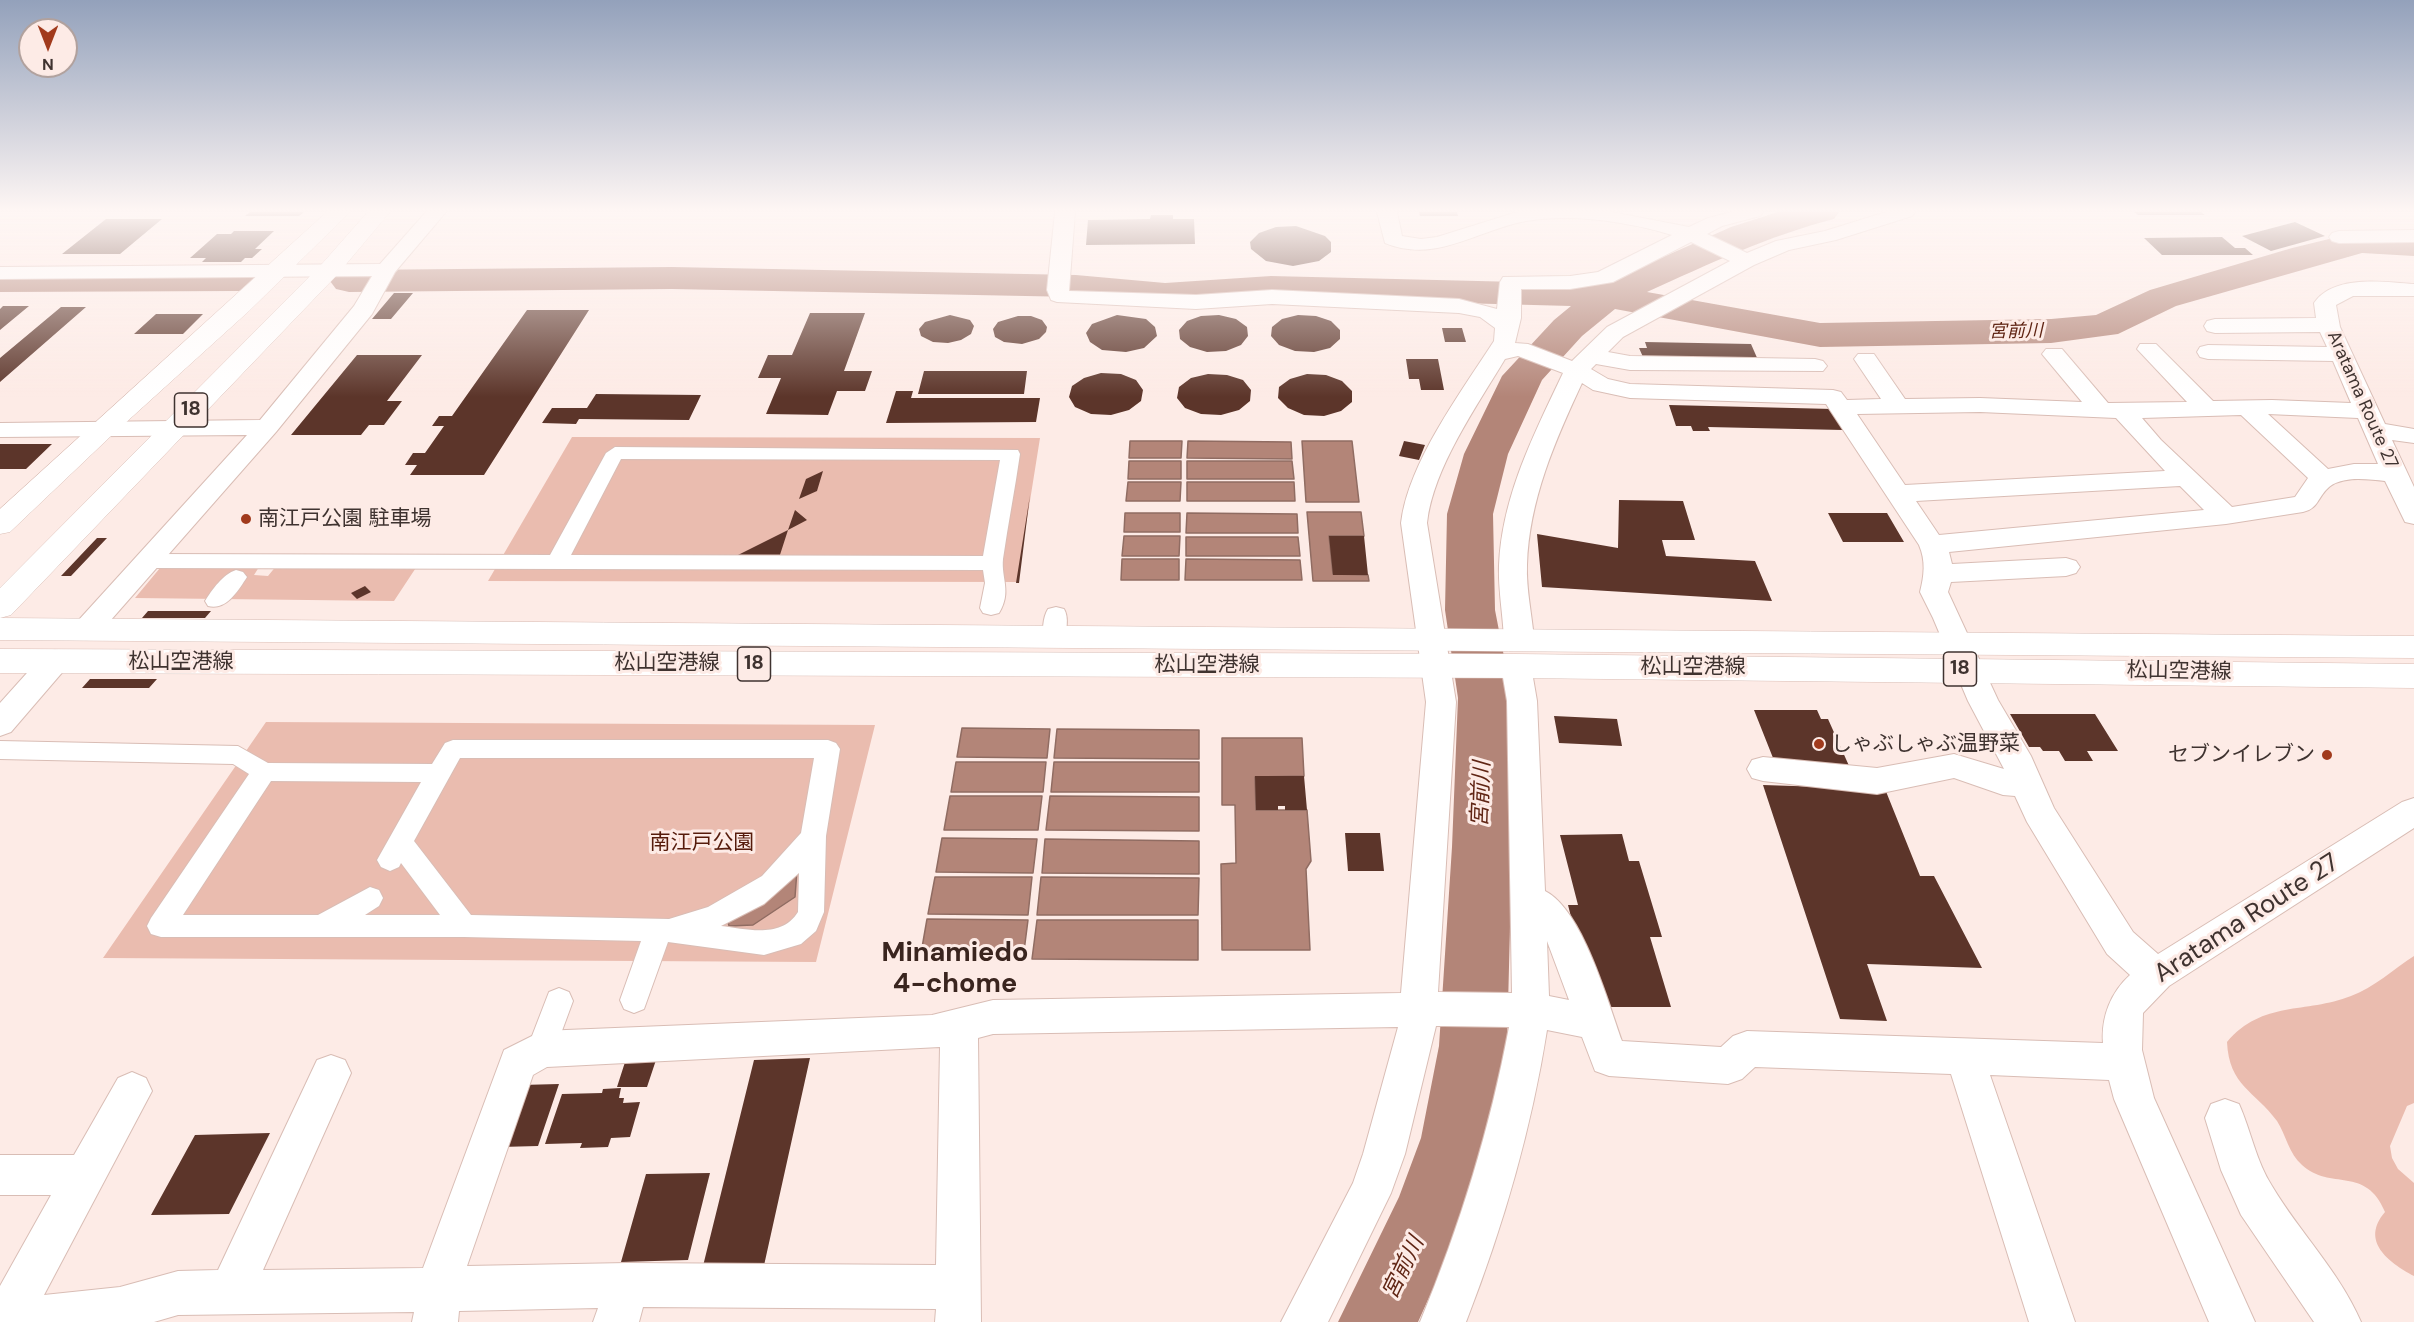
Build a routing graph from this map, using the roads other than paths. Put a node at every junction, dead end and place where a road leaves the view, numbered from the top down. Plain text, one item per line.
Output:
1 (273, 274) edge
2 (325, 274) edge
3 (356, 274) edge
4 (384, 274) edge
5 (1056, 274) edge
6 (1612, 274) edge
7 (1718, 274) edge
8 (381, 277) junction
9 (2407, 289) edge
10 (1508, 308) junction
11 (2414, 310) edge
12 (2328, 325) junction
13 (2215, 326) dead end
14 (2148, 349) dead end
15 (1509, 352) junction
16 (2208, 352) dead end
17 (2054, 354) dead end
18 (2341, 354) junction
19 (1866, 359) dead end
20 (1584, 363) junction
21 (1837, 402) junction
22 (1898, 406) junction
23 (2246, 407) junction
24 (2206, 408) junction
25 (2112, 411) junction
26 (2371, 421) junction
27 (267, 427) junction
28 (172, 429) junction
29 (0, 430) edge
30 (101, 430) junction
31 (2414, 436) edge
32 (2394, 474) junction
33 (2186, 478) junction
34 (2325, 480) junction
35 (1897, 494) junction
36 (2226, 516) junction
37 (2414, 516) edge
38 (0, 525) edge
39 (1935, 558) junction
40 (158, 561) junction
41 (556, 562) junction
42 (243, 567) junction
43 (2066, 567) dead end
44 (994, 573) junction
45 (216, 602) dead end
46 (0, 607) edge
47 (991, 608) dead end
48 (0, 629) edge
49 (86, 630) junction
50 (2414, 647) edge
51 (1512, 652) junction
52 (1443, 653) junction
53 (1964, 655) junction
54 (0, 661) edge
55 (55, 661) junction
56 (2414, 676) edge
57 (0, 724) edge
58 (0, 750) edge
59 (1762, 769) dead end
60 (264, 772) junction
61 (439, 773) junction
62 (2028, 784) junction
63 (2414, 811) edge
64 (813, 836) junction
65 (1526, 898) junction
66 (323, 926) junction
67 (383, 926) junction
68 (464, 926) junction
69 (661, 930) junction
70 (2156, 975) junction
71 (634, 1000) dead end
72 (559, 1001) dead end
73 (1431, 1010) junction
74 (1522, 1010) junction
75 (1596, 1022) junction
76 (959, 1025) junction
77 (542, 1049) junction
78 (1965, 1058) junction
79 (2124, 1062) junction
80 (330, 1073) dead end
81 (132, 1091) dead end
82 (2225, 1118) dead end
83 (0, 1175) edge
84 (86, 1175) junction
85 (231, 1291) junction
86 (621, 1304) edge
87 (957, 1304) edge
88 (438, 1306) edge
89 (117, 1316) edge
90 (5, 1321) edge
91 (0, 1322) edge
92 (1304, 1322) edge
93 (1443, 1322) edge
94 (2052, 1322) edge
95 (2232, 1322) edge
96 (2338, 1322) edge

1 - 30 main road, 18
2 - 28 main road, 18
3 - 8 street
4 - 8 street
5 - 10 street
6 - 10 street
7 - 20 street
8 - 27 street
9 - 11 street
9 - 12 street, Aratama Route 27
10 - 15 street
12 - 13 street
12 - 18 street, Aratama Route 27
14 - 24 street
15 - 20 street
15 - 52 street
16 - 18 street
17 - 25 street
18 - 26 street, Aratama Route 27
19 - 22 street
20 - 21 street
20 - 21 street
20 - 51 street
21 - 22 street
21 - 35 street
22 - 25 street
23 - 24 street
23 - 26 street
23 - 34 street
24 - 25 street
25 - 33 street
26 - 31 street
26 - 32 street, Aratama Route 27
27 - 28 street
27 - 40 street
28 - 30 street
28 - 46 main road, 18
29 - 30 street
30 - 38 main road, 18
32 - 34 street
32 - 37 street, Aratama Route 27
33 - 35 street
33 - 36 street
34 - 36 street
35 - 39 street
36 - 39 street
39 - 43 street
39 - 53 street
40 - 42 street
40 - 49 street
41 - 42 street
41 - 44 street
41 - 44 street
42 - 45 street
44 - 47 street
48 - 49 main road, 松山空港線 / 18
49 - 52 main road, 松山空港線 / 18
50 - 53 main road, 松山空港線 / 18
51 - 52 main road, 松山空港線 / 18
51 - 53 main road, 松山空港線 / 18
51 - 65 street
52 - 55 main road, 松山空港線 / 18
52 - 73 street
53 - 56 main road, 松山空港線 / 18
53 - 62 street
54 - 55 main road, 松山空港線 / 18
55 - 57 street
58 - 60 street
59 - 62 street
60 - 61 street
60 - 66 street
61 - 64 street
61 - 68 street
62 - 70 street
63 - 70 street, Aratama Route 27
64 - 69 street
64 - 69 street
65 - 74 street
65 - 75 street
66 - 67 street
66 - 67 street
67 - 68 street
68 - 69 street
69 - 71 street
70 - 79 street, Aratama Route 27
72 - 77 street
73 - 74 street
73 - 76 street
73 - 92 street
74 - 75 street
74 - 93 street
75 - 78 street
76 - 77 street
76 - 87 street
77 - 88 street
78 - 79 street
78 - 94 street
79 - 95 street, Aratama Route 27
80 - 85 street
81 - 84 street
82 - 96 street
83 - 84 street
84 - 90 street
85 - 88 street
85 - 89 street
86 - 87 street
86 - 88 street
89 - 90 street
90 - 91 street

